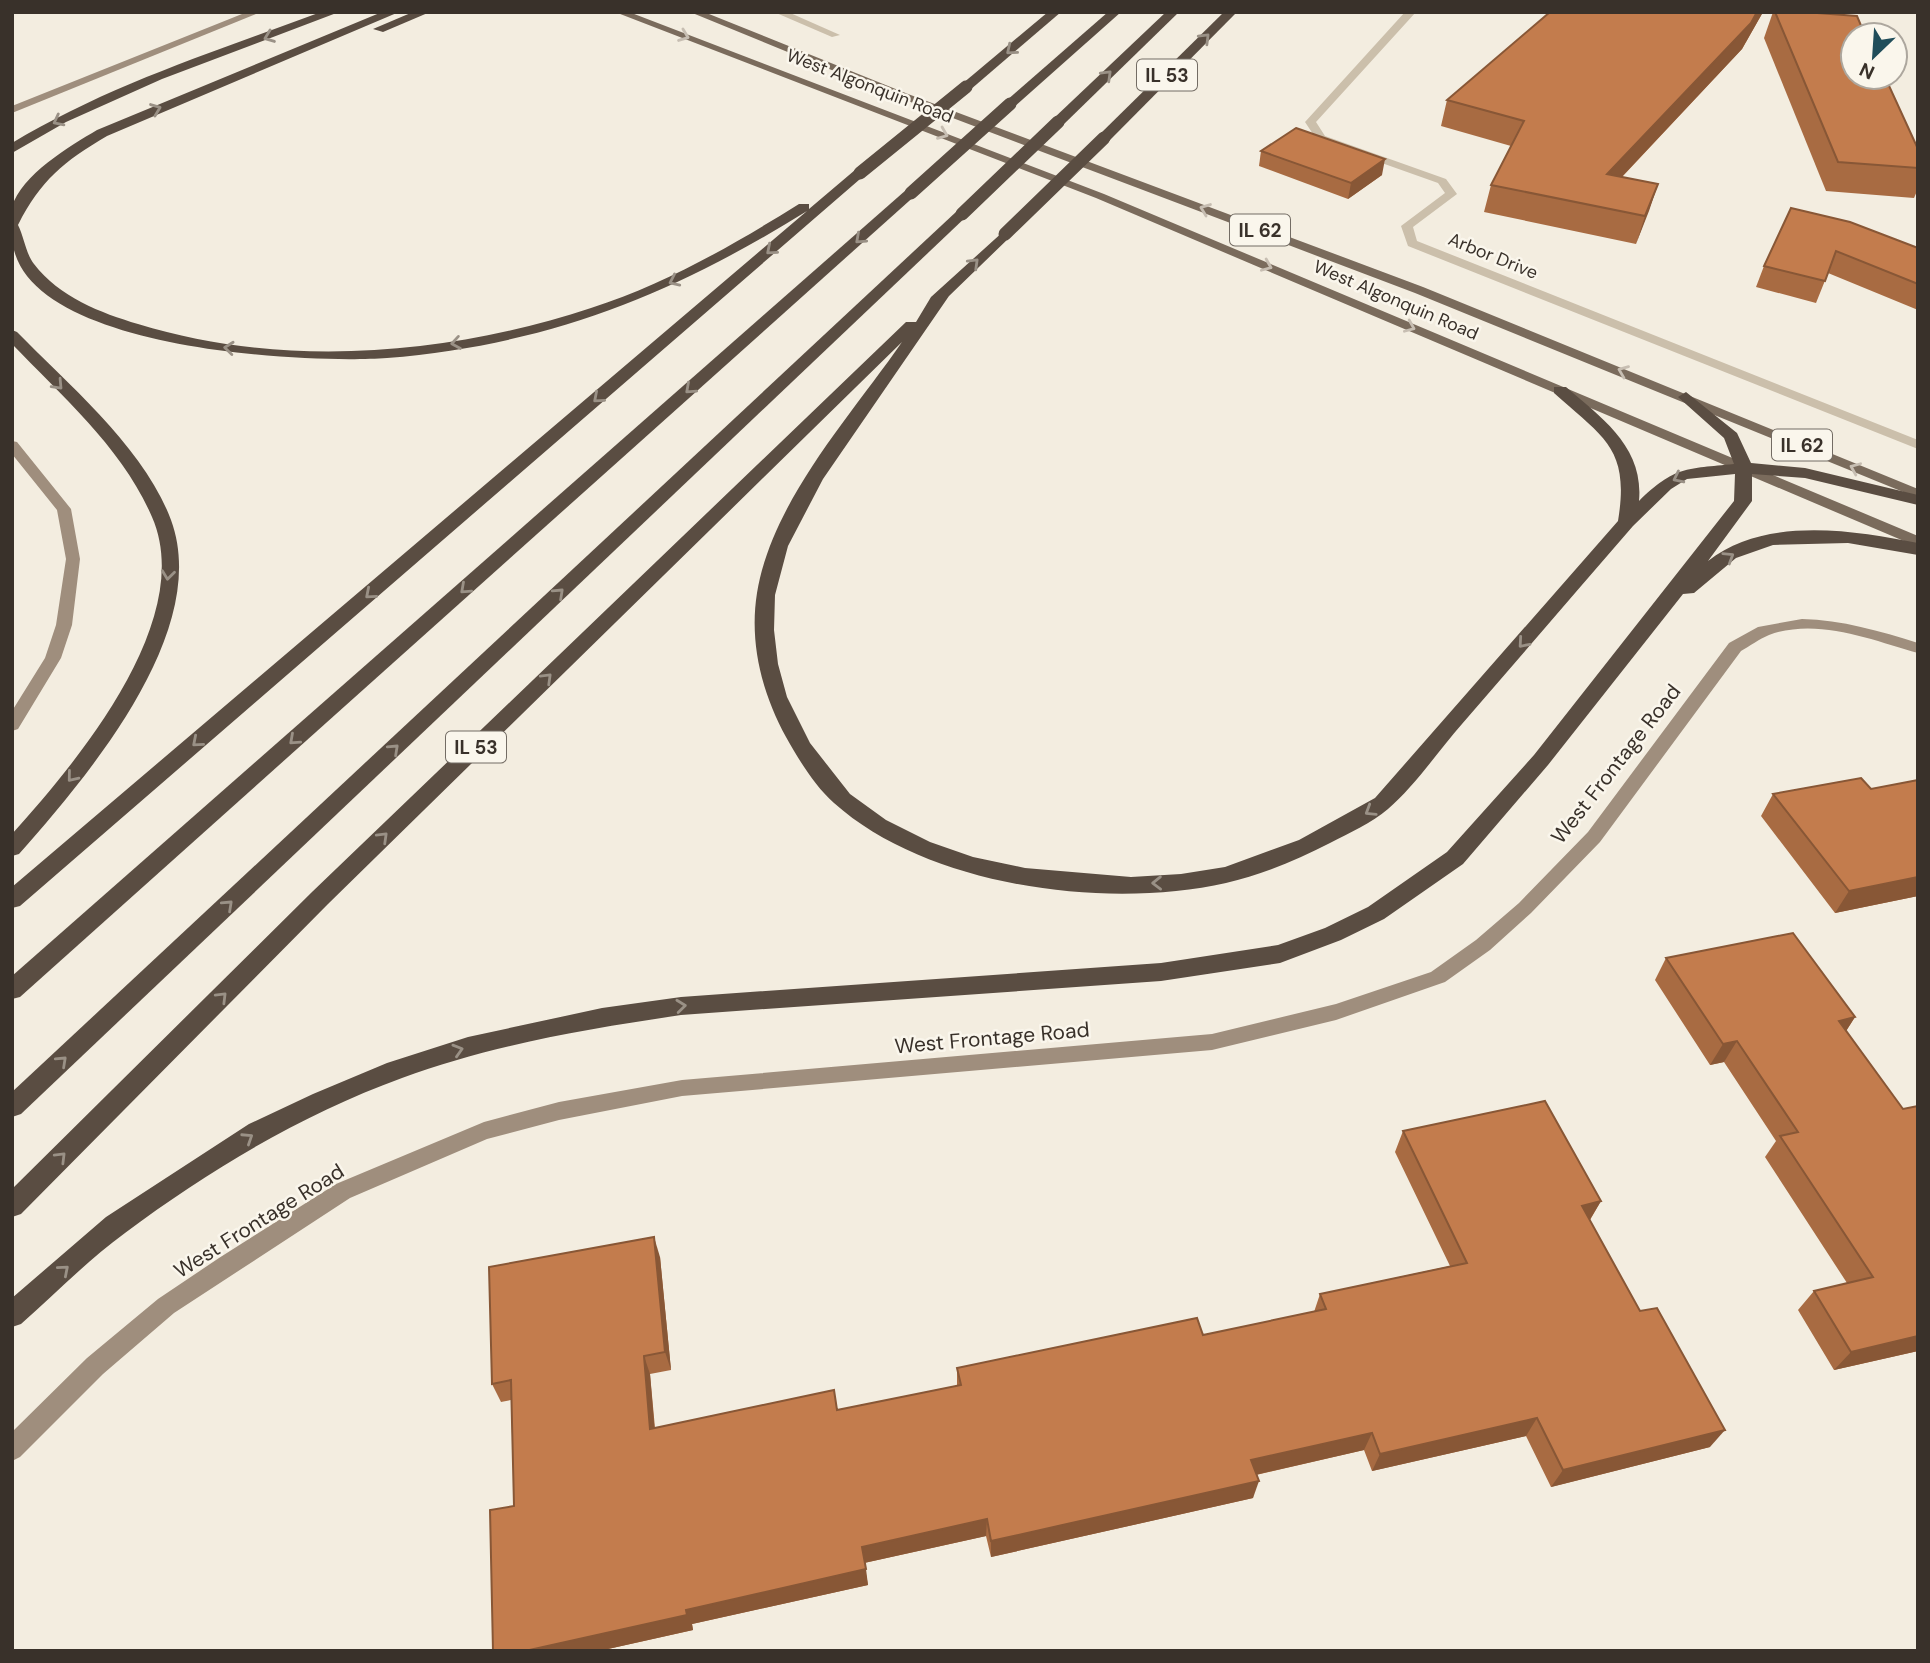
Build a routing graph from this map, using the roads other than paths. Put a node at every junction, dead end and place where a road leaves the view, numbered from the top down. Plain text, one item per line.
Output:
1 (257, 12) edge
2 (333, 12) edge
3 (393, 12) edge
4 (424, 12) edge
5 (620, 12) edge
6 (695, 12) edge
7 (779, 12) edge
8 (1045, 12) edge
9 (1055, 12) edge
10 (1115, 12) edge
11 (1172, 12) edge
12 (1230, 12) edge
13 (1411, 12) edge
14 (1032, 32) junction
15 (835, 35) dead end
16 (235, 79) junction
17 (12, 110) edge
18 (12, 149) edge
19 (860, 173) junction
20 (12, 226) edge
21 (944, 292) junction
22 (12, 334) edge
23 (1560, 390) junction
24 (1686, 397) junction
25 (12, 444) edge
26 (1918, 445) edge
27 (1744, 468) junction
28 (1918, 494) edge
29 (1918, 500) edge
30 (1627, 522) junction
31 (1918, 542) edge
32 (1918, 549) edge
33 (1657, 615) junction
34 (1918, 648) edge
35 (12, 725) edge
36 (12, 848) edge
37 (12, 900) edge
38 (12, 990) edge
39 (12, 1107) edge
40 (12, 1206) edge
41 (12, 1315) edge
42 (12, 1449) edge

1 - 17 street
2 -> 18 highway
3 - 16 highway
4 - 16 highway
5 -> 23 main road, West Algonquin Road / IL 62
24 -> 6 main road, West Algonquin Road / IL 62
7 - 15 street
8 - 14 highway
9 - 14 highway
10 -> 38 highway, bridge
39 -> 11 highway, IL 53, bridge
21 -> 12 highway, IL 53, bridge
13 - 26 street, Arbor Drive
14 -> 19 highway, bridge
20 -> 16 highway
19 -> 20 highway
19 -> 37 highway
30 -> 21 highway
40 -> 21 highway, IL 53
22 -> 36 highway
23 - 27 main road, West Algonquin Road / IL 62
23 - 30 highway
24 - 27 highway
28 -> 24 main road, West Algonquin Road / IL 62
25 - 35 street
27 - 29 highway
27 -> 30 highway
27 - 31 main road, West Algonquin Road / IL 62
27 - 33 highway
33 -> 32 highway
41 -> 33 highway
34 - 42 street, West Frontage Road

